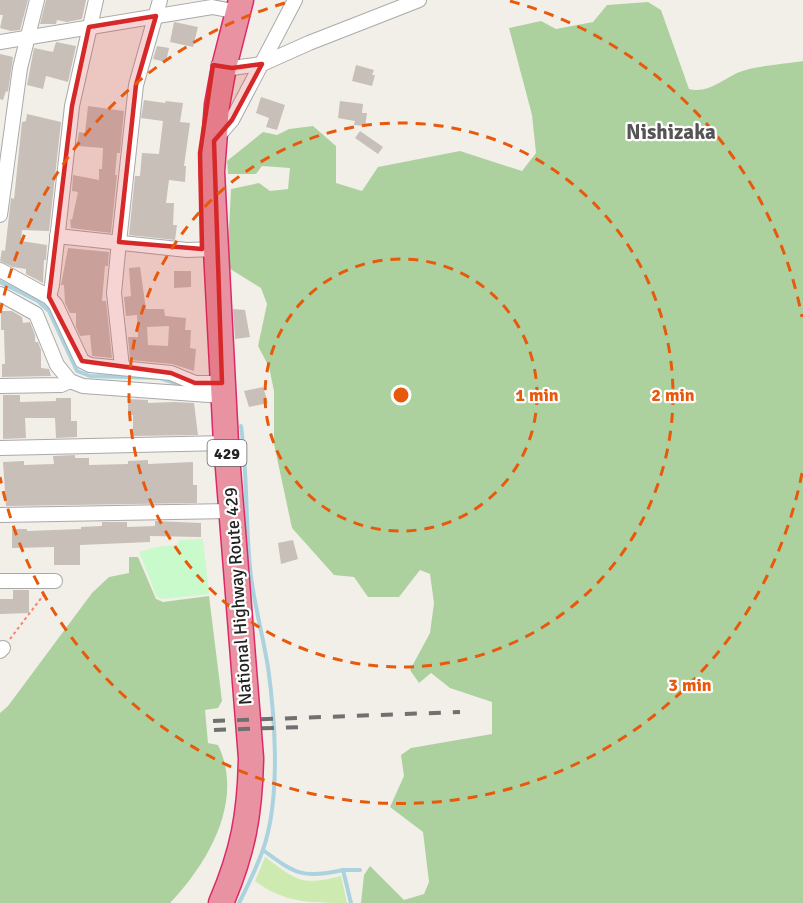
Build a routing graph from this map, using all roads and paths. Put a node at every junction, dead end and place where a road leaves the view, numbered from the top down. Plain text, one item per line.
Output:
1 (37, 0) edge
2 (96, 0) edge
3 (160, 0) edge
4 (295, 0) edge
5 (419, 0) edge
6 (233, 5) edge
7 (156, 16) junction
8 (89, 27) junction
9 (28, 37) junction
10 (0, 42) edge
11 (262, 64) junction
12 (218, 66) junction
13 (214, 141) junction
14 (0, 215) edge
15 (57, 236) junction
16 (119, 242) junction
17 (209, 249) junction
18 (0, 270) edge
19 (0, 294) edge
20 (50, 297) junction
21 (122, 367) junction
22 (70, 381) junction
23 (0, 386) edge
24 (216, 389) junction
25 (219, 443) junction
26 (0, 448) edge
27 (223, 511) junction
28 (0, 515) edge
29 (0, 581) edge
30 (55, 581) joint
31 (1, 649) edge
32 (209, 903) edge
33 (220, 903) edge

1 - 9 street
2 - 8 street
3 - 7 street
4 - 11 street
5 - 11 street
6 - 7 street
6 - 12 highway, National Highway Route 429 / 429
7 - 8 street
7 - 16 street
8 - 9 street
8 - 15 street
9 - 10 street
9 - 14 street
11 - 12 street
11 - 13 street
12 - 13 highway, National Highway Route 429 / 429
12 - 17 highway, National Highway Route 429 / 429
13 - 17 highway, National Highway Route 429 / 429
15 - 16 street
15 - 20 street
16 - 17 street
16 - 21 street
17 - 24 highway, National Highway Route 429 / 429
18 - 20 street
19 - 22 street
20 - 21 street
21 - 24 street
22 - 23 street
22 - 24 street
24 - 25 highway, National Highway Route 429 / 429
25 - 26 street
25 - 27 highway, National Highway Route 429 / 429
27 - 28 street
27 - 32 highway, National Highway Route 429 / 429
27 - 33 highway, National Highway Route 429 / 429
29 - 30 street
30 - 31 path

